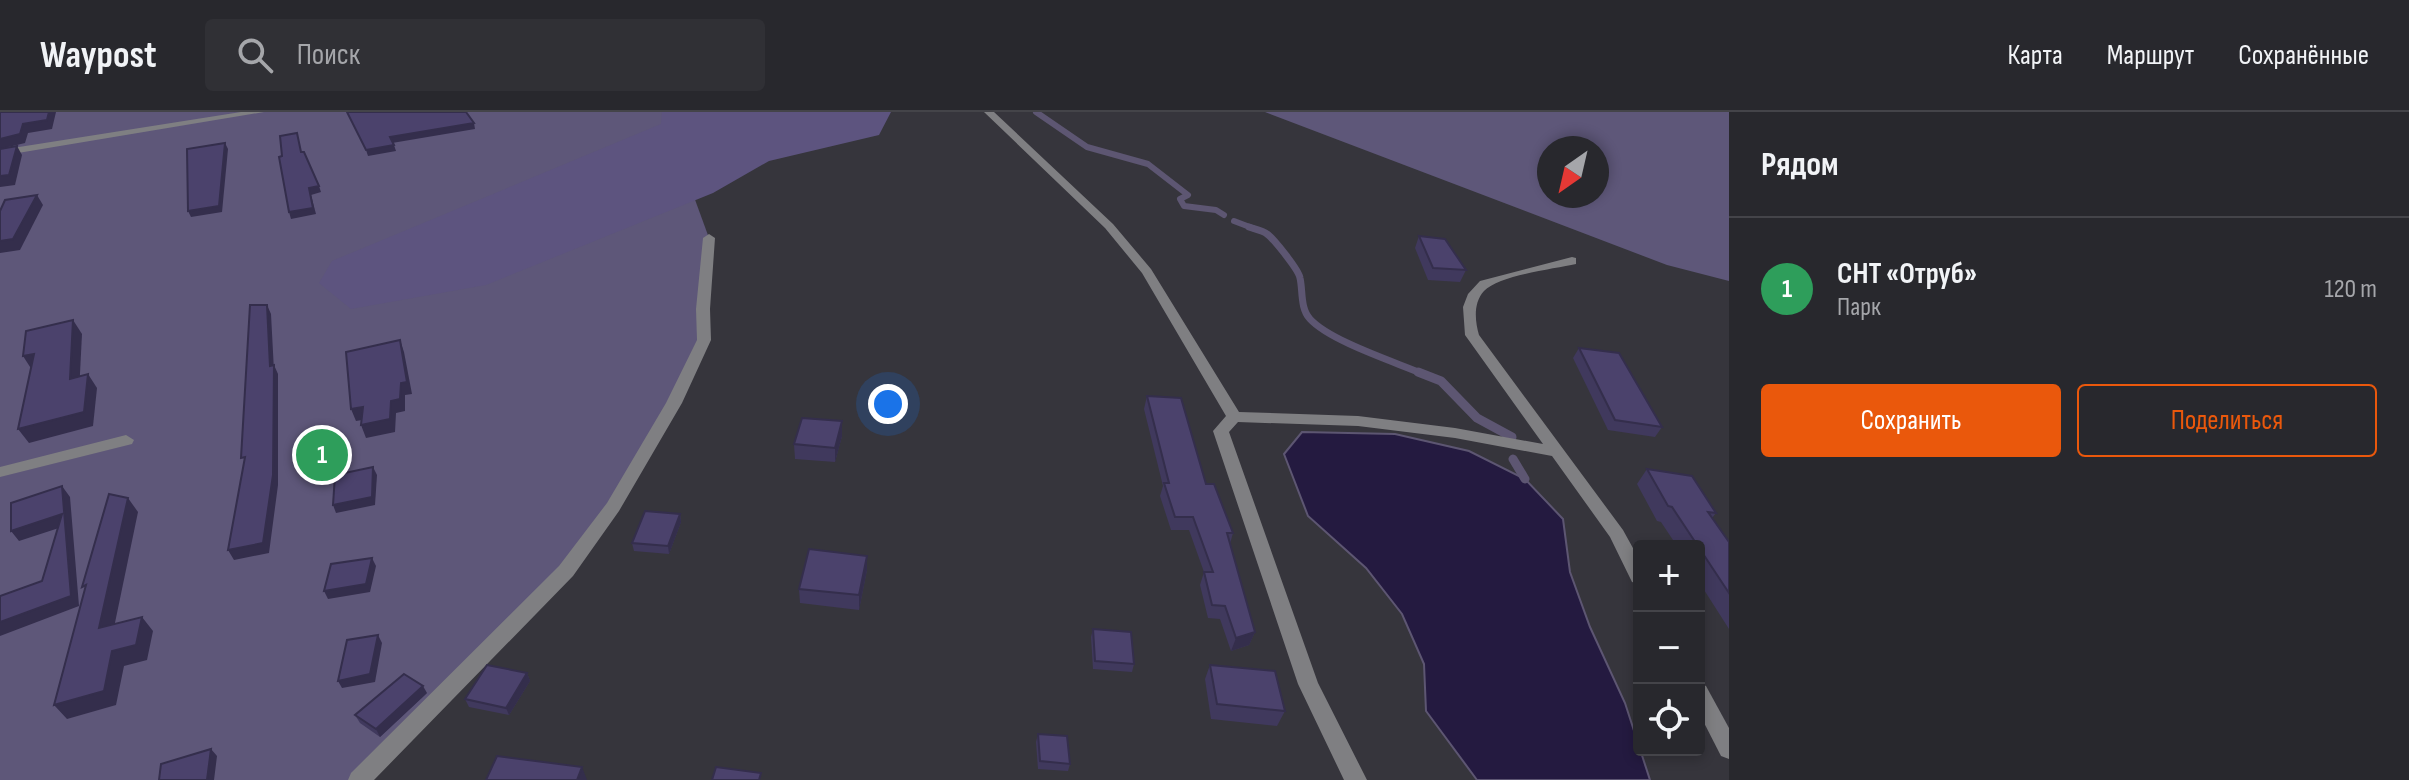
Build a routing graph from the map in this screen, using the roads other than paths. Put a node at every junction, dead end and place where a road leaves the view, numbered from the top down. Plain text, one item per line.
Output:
1 (202, 112) edge
2 (259, 112) edge
3 (989, 112) edge
4 (0, 145) edge
5 (0, 153) edge
6 (709, 238) dead end
7 (1572, 261) dead end
8 (1234, 417) junction
9 (126, 440) dead end
10 (1558, 452) junction
11 (0, 472) edge
12 (1633, 565) edge
13 (1705, 703) edge
14 (1729, 749) edge
15 (359, 780) edge
16 (1356, 780) edge

1 - 4 street
2 - 5 street
3 - 8 street
6 - 15 street
7 - 10 street
8 - 10 street
8 - 16 street
9 - 11 street
10 - 12 street
13 - 14 street

